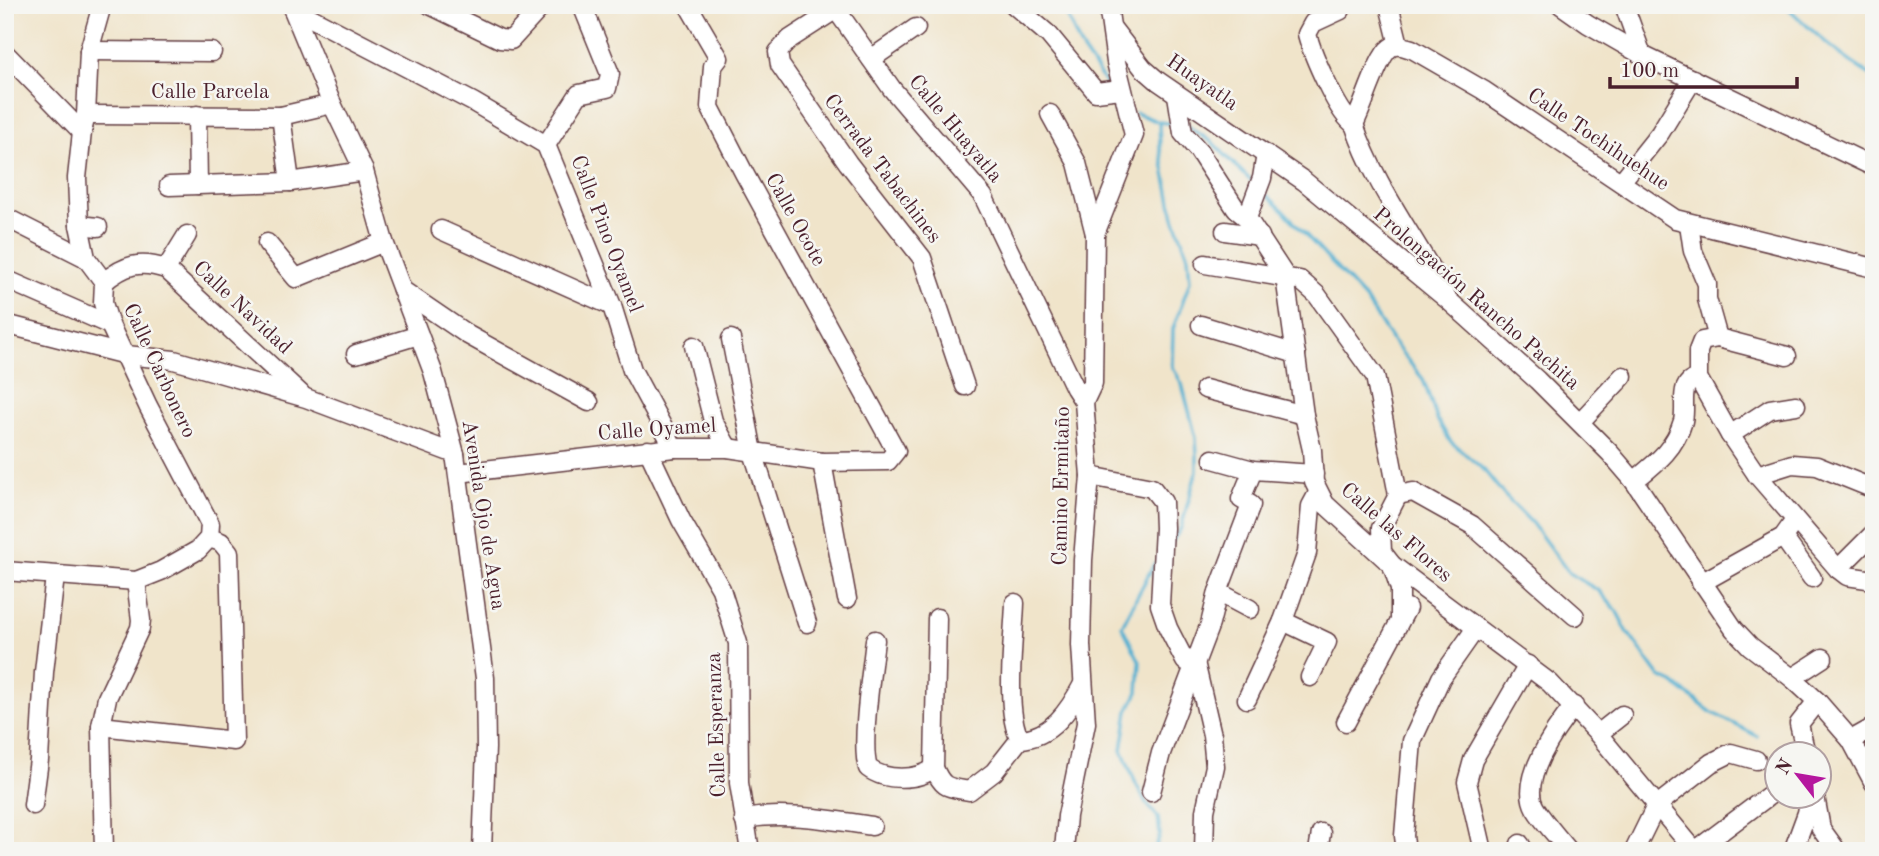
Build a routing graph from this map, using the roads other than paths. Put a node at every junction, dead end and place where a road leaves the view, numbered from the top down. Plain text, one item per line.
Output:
1 (102, 5) edge
2 (430, 5) edge
3 (543, 5) edge
4 (582, 5) edge
5 (688, 5) edge
6 (1014, 5) edge
7 (1108, 5) edge
8 (1388, 5) edge
9 (1561, 5) edge
10 (1624, 5) edge
11 (292, 7) edge
12 (834, 7) edge
13 (1340, 10) dead end
14 (916, 28) dead end
15 (1112, 28) junction
16 (1399, 45) junction
17 (89, 51) junction
18 (212, 52) dead end
19 (5, 53) edge
20 (1642, 55) junction
21 (872, 59) junction
22 (1693, 79) junction
23 (1121, 89) junction
24 (1177, 95) junction
25 (332, 104) junction
26 (1051, 114) dead end
27 (197, 115) junction
28 (281, 116) junction
29 (84, 123) junction
30 (1354, 124) junction
31 (546, 145) junction
32 (1272, 158) junction
33 (1874, 167) edge
34 (364, 171) junction
35 (290, 182) junction
36 (1621, 182) junction
37 (198, 185) junction
38 (169, 186) dead end
39 (5, 217) edge
40 (1247, 218) junction
41 (1689, 224) junction
42 (79, 225) junction
43 (97, 227) dead end
44 (441, 230) dead end
45 (1225, 231) dead end
46 (1095, 234) junction
47 (187, 235) dead end
48 (1259, 236) junction
49 (384, 242) junction
50 (267, 243) dead end
51 (86, 258) junction
52 (1205, 264) dead end
53 (1874, 268) edge
54 (166, 269) junction
55 (1285, 276) junction
56 (5, 279) edge
57 (104, 282) junction
58 (402, 290) junction
59 (1448, 300) junction
60 (612, 306) junction
61 (5, 324) edge
62 (110, 325) junction
63 (1201, 325) dead end
64 (419, 335) junction
65 (1718, 338) junction
66 (732, 339) dead end
67 (694, 346) dead end
68 (356, 354) dead end
69 (1296, 354) junction
70 (126, 355) junction
71 (1787, 356) dead end
72 (1623, 376) dead end
73 (1698, 378) junction
74 (965, 387) dead end
75 (1205, 389) dead end
76 (306, 398) junction
77 (589, 402) dead end
78 (1084, 402) junction
79 (1796, 405) dead end
80 (1304, 415) junction
81 (1580, 422) junction
82 (1730, 435) junction
83 (674, 447) junction
84 (728, 448) junction
85 (648, 450) junction
86 (896, 451) joint
87 (753, 452) junction
88 (455, 454) junction
89 (1213, 459) dead end
90 (822, 462) junction
91 (1254, 470) junction
92 (458, 473) junction
93 (1314, 474) junction
94 (1757, 475) junction
95 (1090, 476) junction
96 (1634, 481) junction
97 (1874, 489) edge
98 (1318, 493) junction
99 (1398, 495) junction
100 (1795, 520) junction
101 (1874, 533) edge
102 (1783, 537) junction
103 (209, 538) junction
104 (1391, 565) junction
105 (1838, 569) junction
106 (5, 571) edge
107 (55, 576) junction
108 (1812, 578) dead end
109 (1874, 580) edge
110 (136, 581) junction
111 (1701, 583) junction
112 (1419, 587) junction
113 (1219, 592) junction
114 (847, 599) dead end
115 (1015, 603) dead end
116 (1250, 609) dead end
117 (1575, 615) dead end
118 (937, 618) dead end
119 (1400, 618) junction
120 (1283, 621) junction
121 (807, 623) dead end
122 (1476, 628) junction
123 (875, 640) dead end
124 (1823, 658) dead end
125 (1195, 662) junction
126 (1528, 665) junction
127 (1310, 677) dead end
128 (1793, 678) junction
129 (1083, 684) junction
130 (1247, 699) dead end
131 (1817, 701) junction
132 (1574, 706) junction
133 (1622, 715) dead end
134 (1346, 722) dead end
135 (101, 726) junction
136 (1874, 727) edge
137 (1598, 734) junction
138 (1020, 739) junction
139 (1803, 740) edge
140 (1851, 740) junction
141 (1756, 760) dead end
142 (934, 768) junction
143 (1874, 783) edge
144 (1151, 793) dead end
145 (1764, 799) edge
146 (33, 805) dead end
147 (1656, 806) junction
148 (1808, 810) edge
149 (1816, 810) edge
150 (744, 820) junction
151 (872, 826) dead end
152 (1795, 850) edge
153 (104, 851) edge
154 (482, 851) edge
155 (750, 851) edge
156 (1064, 851) edge
157 (1204, 851) edge
158 (1406, 851) edge
159 (1483, 851) edge
160 (1569, 851) edge
161 (1633, 851) edge
162 (1695, 851) edge
163 (1837, 851) edge

1 - 17 street, Calle Carbonero
2 - 3 street
4 - 31 street
5 - 86 street, Calle Ocote
6 - 23 street
7 - 15 street, Camino Ermitaño
8 - 16 street
9 - 20 street
10 - 20 street
11 - 25 street, Avenida Ojo de Agua
11 - 31 street, Calle Pino Oyamel
12 - 21 street, Calle Huayatla
12 - 74 street, Cerrada Tabachines
13 - 30 street
14 - 21 street
15 - 23 street, Camino Ermitaño
15 - 24 street, Huayatla
16 - 30 street
16 - 36 street, Calle Tochihuehue
17 - 18 street
17 - 29 street, Calle Carbonero
19 - 29 street
20 - 22 street
21 - 78 street, Calle Huayatla
22 - 33 street
22 - 36 street
23 - 46 street, Camino Ermitaño
24 - 32 street, Huayatla
24 - 40 street, Calle las Flores
25 - 28 street, Calle Parcela
25 - 34 street, Avenida Ojo de Agua
26 - 46 street
27 - 28 street, Calle Parcela
27 - 29 street, Calle Parcela
27 - 37 street
28 - 35 street
29 - 42 street, Calle Carbonero
30 - 59 street
31 - 60 street, Calle Pino Oyamel
32 - 40 street
32 - 59 street, Prolongación Rancho Pachita
34 - 35 street
34 - 49 street, Avenida Ojo de Agua
35 - 37 street
36 - 41 street, Calle Tochihuehue
37 - 38 street
39 - 51 street
40 - 48 street, Calle las Flores
41 - 53 street, Calle Tochihuehue
41 - 65 street
42 - 43 street
42 - 51 street, Calle Carbonero
44 - 60 street
45 - 48 street
46 - 78 street, Camino Ermitaño
47 - 54 street
48 - 55 street, Calle las Flores
49 - 50 street
49 - 58 street, Avenida Ojo de Agua
51 - 57 street, Calle Carbonero
52 - 55 street
54 - 57 street, Calle Navidad
54 - 76 street, Calle Navidad
55 - 69 street, Calle las Flores
55 - 99 street
56 - 62 street
57 - 62 street, Calle Carbonero
58 - 64 street, Avenida Ojo de Agua
58 - 77 street
59 - 81 street, Prolongación Rancho Pachita
60 - 83 street, Calle Pino Oyamel
61 - 70 street
62 - 70 street, Calle Carbonero
63 - 69 street
64 - 68 street
64 - 88 street, Avenida Ojo de Agua
65 - 71 street
65 - 73 street
66 - 87 street
67 - 84 street
69 - 80 street, Calle las Flores
70 - 76 street
70 - 103 street, Calle Carbonero
72 - 81 street
73 - 82 street
73 - 96 street
75 - 80 street
76 - 88 street
78 - 95 street, Camino Ermitaño
79 - 82 street
80 - 93 street, Calle las Flores
81 - 96 street, Prolongación Rancho Pachita
82 - 94 street
83 - 84 street, Calle Oyamel
83 - 85 street, Calle Oyamel
84 - 87 street, Calle Oyamel
85 - 92 street, Calle Oyamel
85 - 150 street, Calle Esperanza
86 - 90 street, Calle Oyamel
87 - 90 street, Calle Oyamel
87 - 121 street
88 - 92 street, Avenida Ojo de Agua
89 - 91 street
90 - 114 street
91 - 93 street
91 - 113 street
92 - 154 street, Avenida Ojo de Agua
93 - 98 street, Calle las Flores
94 - 97 street
94 - 100 street
95 - 125 street
95 - 129 street, Camino Ermitaño
96 - 111 street, Prolongación Rancho Pachita
98 - 104 street, Calle las Flores
98 - 120 street
99 - 104 street
99 - 117 street
100 - 102 street
100 - 105 street
101 - 105 street
102 - 108 street
102 - 111 street
103 - 110 street
103 - 135 street
104 - 112 street, Calle las Flores
104 - 119 street
105 - 109 street
106 - 107 street
107 - 110 street
107 - 146 street
110 - 135 street
111 - 128 street, Prolongación Rancho Pachita
112 - 119 street
112 - 122 street, Calle las Flores
113 - 116 street
113 - 125 street
115 - 138 street
118 - 142 street
119 - 134 street
120 - 127 street
120 - 130 street
122 - 126 street, Calle las Flores
122 - 158 street
123 - 142 street
124 - 128 street
125 - 144 street
125 - 157 street
126 - 132 street, Calle las Flores
126 - 159 street
128 - 131 street, Prolongación Rancho Pachita
129 - 138 street
129 - 156 street, Camino Ermitaño
131 - 139 street
131 - 140 street, Prolongación Rancho Pachita
132 - 137 street, Calle las Flores
132 - 160 street
133 - 137 street
135 - 153 street
136 - 140 street
137 - 147 street, Calle las Flores
138 - 142 street
140 - 143 street, Prolongación Rancho Pachita
141 - 147 street
145 - 162 street
147 - 161 street
147 - 162 street, Calle las Flores
148 - 152 street
149 - 163 street
150 - 151 street
150 - 155 street, Calle Esperanza

